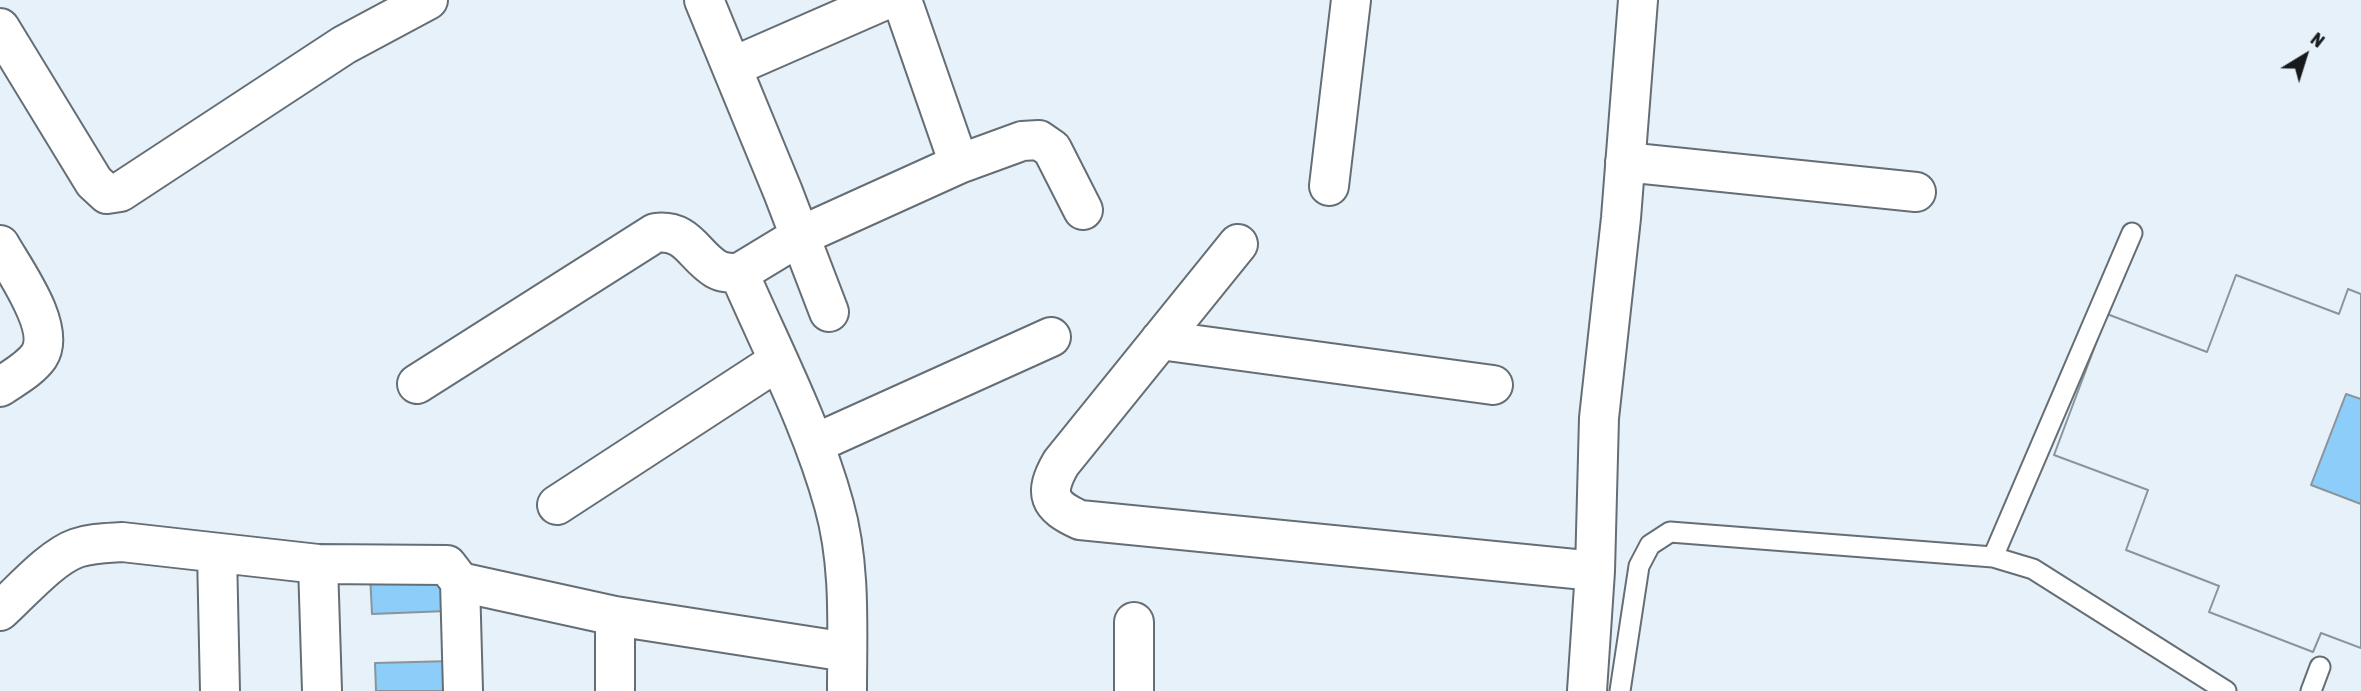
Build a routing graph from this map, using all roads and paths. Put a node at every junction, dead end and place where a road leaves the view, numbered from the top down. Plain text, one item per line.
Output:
1 (704, 0) edge
2 (885, 0) edge
3 (902, 0) edge
4 (1351, 0) edge
5 (1638, 0) edge
6 (412, 4) edge
7 (0, 28) edge
8 (732, 67) junction
9 (1625, 162) junction
10 (959, 164) junction
11 (1329, 186) dead end
12 (1916, 192) dead end
13 (1083, 210) dead end
14 (2132, 233) dead end
15 (800, 236) junction
16 (1238, 244) dead end
17 (0, 245) edge
18 (739, 273) junction
19 (829, 312) dead end
20 (1051, 337) dead end
21 (1160, 340) junction
22 (778, 361) junction
23 (418, 384) dead end
24 (1493, 385) dead end
25 (0, 387) edge
26 (814, 444) junction
27 (557, 505) dead end
28 (217, 553) junction
29 (1993, 557) junction
30 (318, 564) junction
31 (1595, 571) junction
32 (460, 582) junction
33 (0, 611) edge
34 (615, 616) junction
35 (1134, 622) dead end
36 (847, 652) junction
37 (2320, 667) dead end
38 (220, 691) edge
39 (322, 691) edge
40 (463, 691) edge
41 (615, 691) edge
42 (847, 691) edge
43 (1134, 691) edge
44 (1587, 691) edge
45 (1620, 691) edge
46 (2226, 691) edge
47 (2311, 691) edge

1 - 8 street
2 - 8 street
3 - 10 street
4 - 11 street
5 - 9 street
6 - 7 street
8 - 15 street
9 - 12 street
9 - 31 street
10 - 13 street
10 - 15 street
14 - 29 lane
15 - 18 street
15 - 19 street
16 - 21 street
17 - 25 street
18 - 22 street
18 - 23 street
20 - 26 street
21 - 24 street
21 - 31 street
22 - 26 street
22 - 27 street
26 - 36 street
28 - 30 street
28 - 33 street
28 - 38 street
29 - 45 lane
29 - 46 lane
30 - 32 street
30 - 39 street
31 - 44 street
32 - 34 street
32 - 40 street
34 - 36 street
34 - 41 street
35 - 43 street
36 - 42 street
37 - 47 lane

